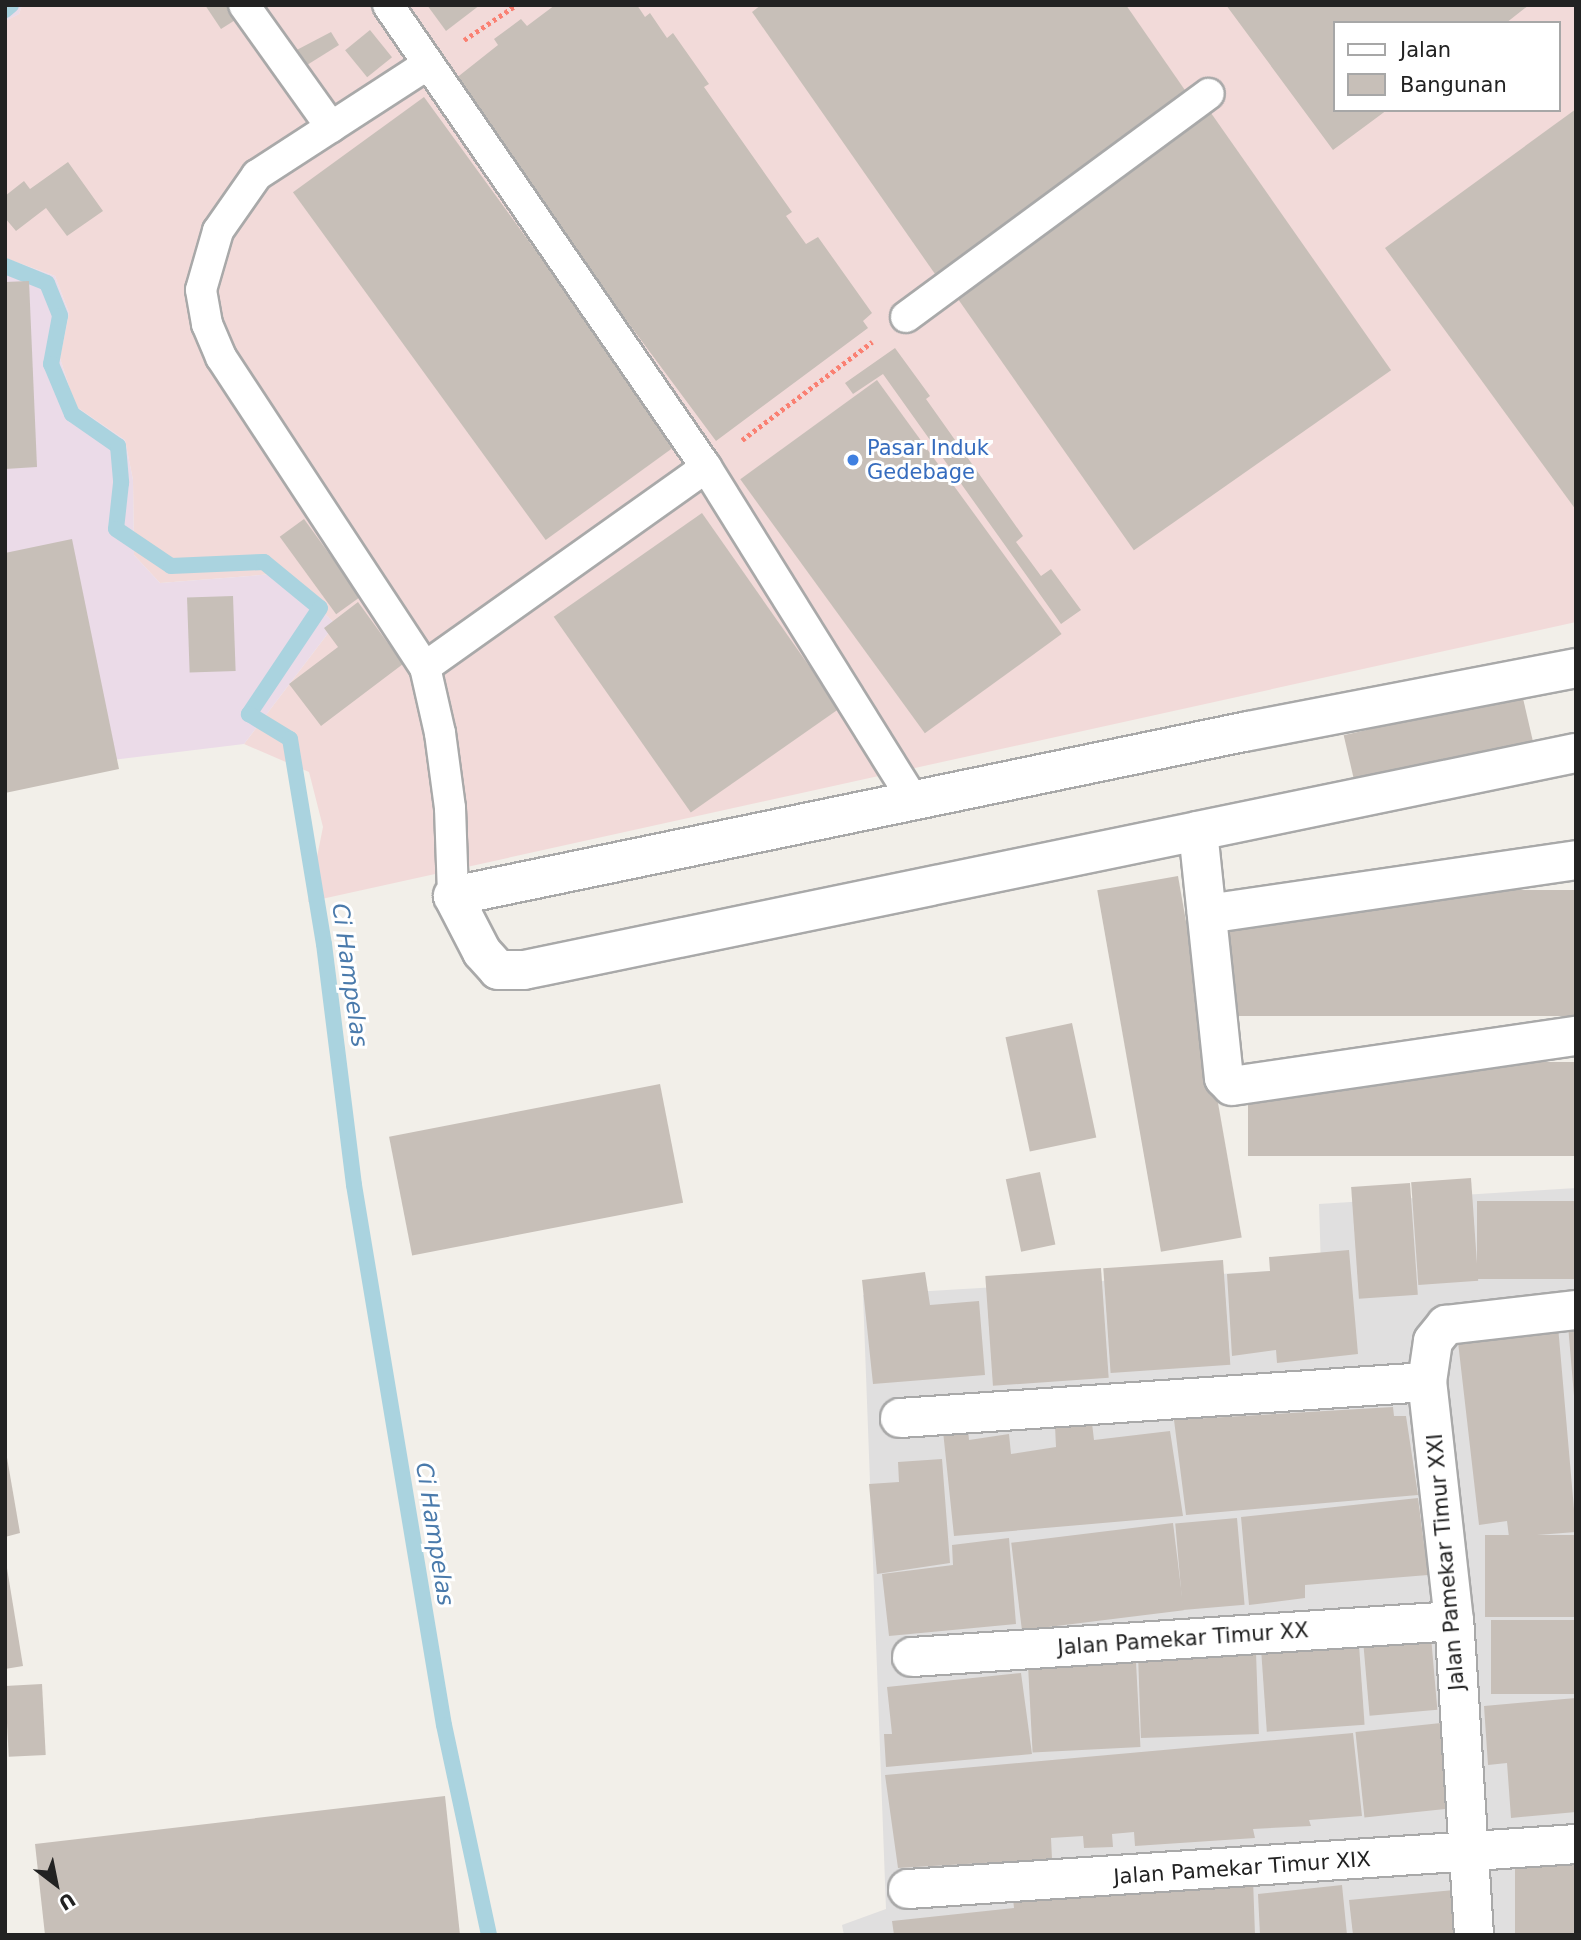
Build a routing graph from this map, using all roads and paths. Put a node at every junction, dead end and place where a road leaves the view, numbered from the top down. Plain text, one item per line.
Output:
1 (244, 5) edge
2 (388, 5) edge
3 (516, 5) edge
4 (428, 64) junction
5 (1209, 94) dead end
6 (331, 127) junction
7 (906, 317) joint
8 (706, 467) junction
9 (425, 667) junction
10 (1576, 668) edge
11 (1576, 753) edge
12 (914, 801) junction
13 (1198, 831) junction
14 (1576, 860) edge
15 (453, 896) junction
16 (1207, 914) junction
17 (1576, 1036) edge
18 (1576, 1310) edge
19 (1427, 1382) junction
20 (900, 1418) dead end
21 (1454, 1621) junction
22 (912, 1657) dead end
23 (1576, 1844) edge
24 (1467, 1853) junction
25 (908, 1889) dead end
26 (1474, 1935) edge

1 - 6 lane
2 - 4 lane
3 - 4 path
4 - 6 lane
4 - 8 lane
5 - 7 lane
6 - 9 lane
7 - 8 path
8 - 9 lane
8 - 12 lane
9 - 15 lane
10 - 12 street
11 - 13 street
12 - 15 street
13 - 15 street
13 - 16 street
14 - 16 street
16 - 17 street
18 - 19 street, Jalan Pamekar Timur XXI
19 - 20 street
19 - 21 street, Jalan Pamekar Timur XXI
21 - 22 street, Jalan Pamekar Timur XX
21 - 24 street, Jalan Pamekar Timur XXI
23 - 24 street, Jalan Pamekar Timur XIX
24 - 25 street, Jalan Pamekar Timur XIX
24 - 26 street, Jalan Pamekar Timur XXI

